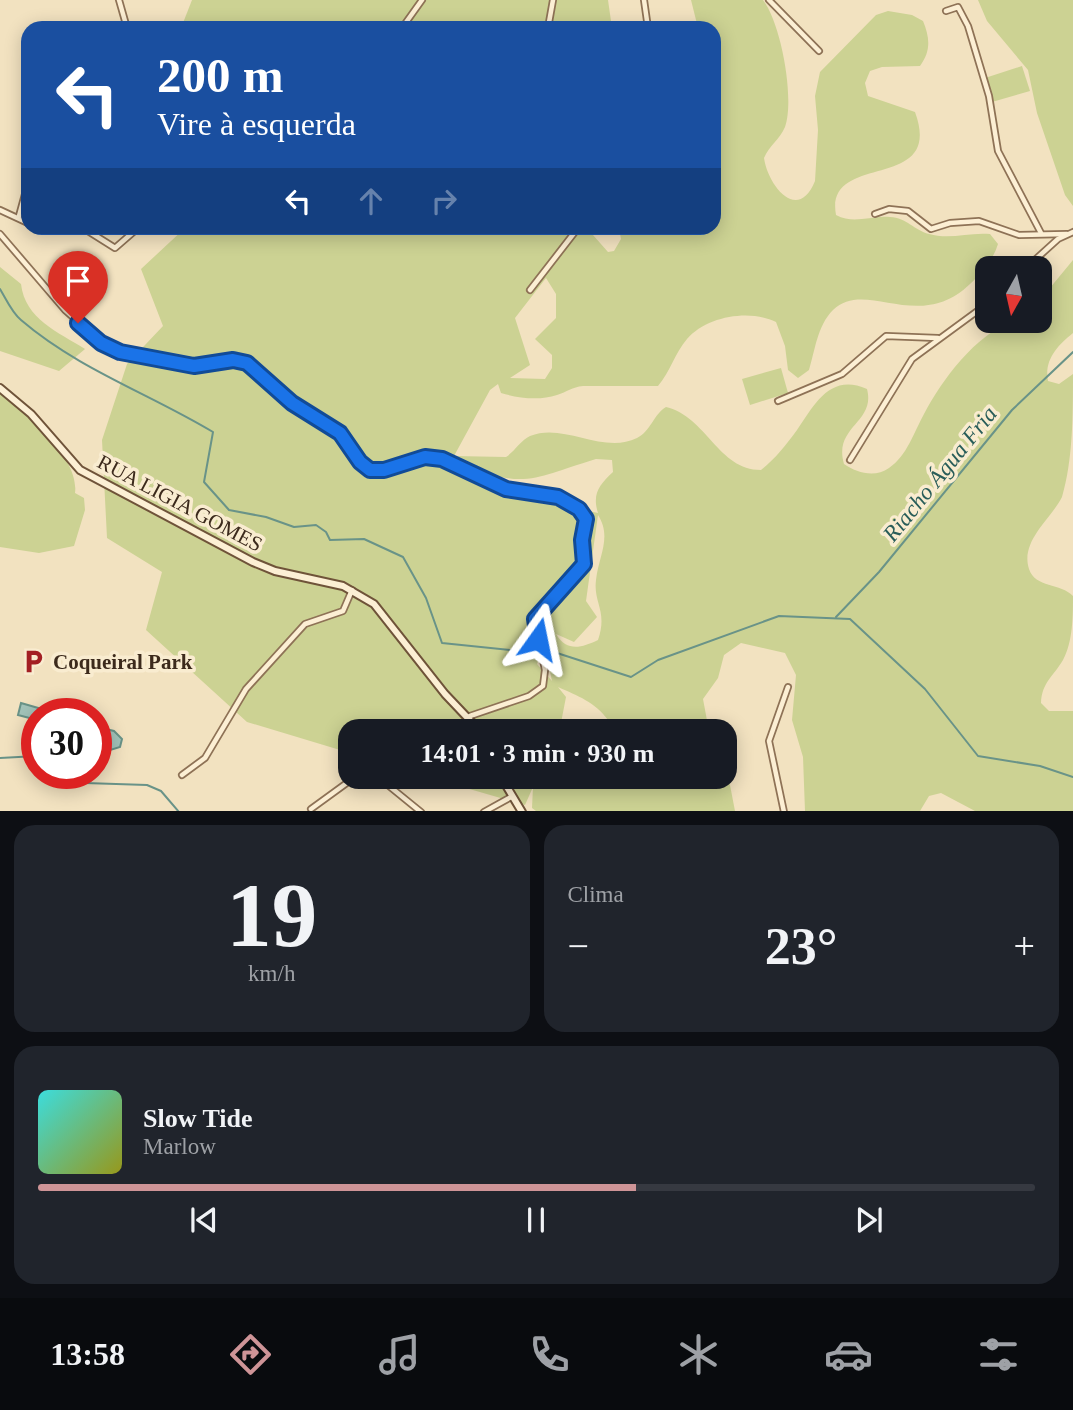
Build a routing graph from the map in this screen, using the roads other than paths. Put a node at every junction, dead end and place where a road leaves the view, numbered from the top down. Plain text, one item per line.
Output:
1 (119, 0) edge
2 (422, 0) edge
3 (553, 0) edge
4 (644, 0) edge
5 (769, 0) edge
6 (946, 11) dead end
7 (125, 21) edge
8 (407, 21) edge
9 (549, 21) edge
10 (647, 21) edge
11 (819, 51) dead end
12 (21, 209) edge
13 (0, 210) edge
14 (875, 214) dead end
15 (19, 216) joint
16 (1041, 233) junction
17 (1070, 233) edge
18 (0, 234) edge
19 (95, 235) edge
20 (130, 235) edge
21 (573, 235) edge
22 (1042, 256) edge
23 (530, 290) dead end
24 (975, 315) edge
25 (938, 338) junction
26 (0, 388) edge
27 (778, 401) dead end
28 (850, 460) dead end
29 (352, 590) junction
30 (788, 687) dead end
31 (470, 716) junction
32 (472, 719) edge
33 (182, 775) dead end
34 (338, 789) edge
35 (393, 789) edge
36 (507, 789) edge
37 (511, 797) junction
38 (311, 809) dead end
39 (421, 811) edge
40 (484, 811) edge
41 (522, 811) edge
42 (784, 811) edge

1 - 7 street
2 - 8 street
3 - 9 street
4 - 10 street
5 - 11 street
6 - 16 street
12 - 15 street
13 - 15 street
14 - 16 street
16 - 17 street
17 - 22 street
18 - 31 street
19 - 20 street
21 - 23 street
24 - 25 street
25 - 27 street
25 - 28 street
26 - 29 street, RUA LIGIA GOMES
29 - 31 street, RUA LIGIA GOMES
29 - 33 street
30 - 42 street
31 - 32 street, RUA LIGIA GOMES
34 - 38 street
35 - 39 street
36 - 37 street
37 - 40 street
37 - 41 street

